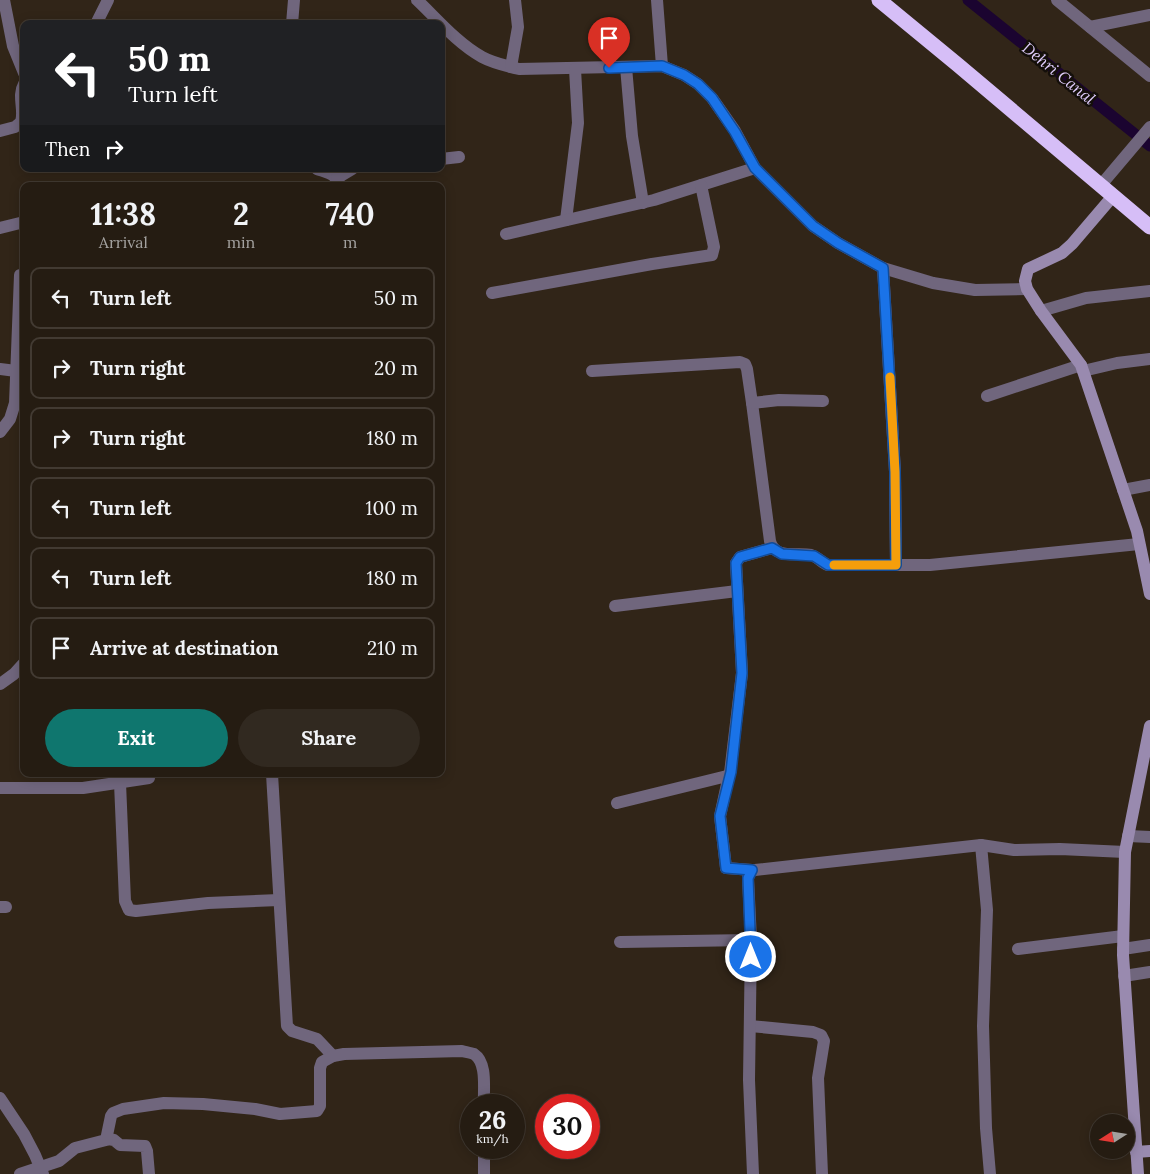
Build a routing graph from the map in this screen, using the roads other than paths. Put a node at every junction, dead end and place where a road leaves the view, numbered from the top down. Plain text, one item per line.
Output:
1 (4, 0) edge
2 (108, 0) edge
3 (294, 0) edge
4 (417, 0) edge
5 (514, 0) edge
6 (657, 0) edge
7 (879, 0) edge
8 (1057, 0) edge
9 (1150, 15) edge
10 (98, 20) edge
11 (292, 20) edge
12 (435, 20) edge
13 (1090, 27) junction
14 (445, 29) edge
15 (20, 63) edge
16 (662, 66) junction
17 (511, 67) junction
18 (626, 67) junction
19 (576, 69) junction
20 (1150, 76) edge
21 (1150, 127) edge
22 (19, 130) edge
23 (0, 131) edge
24 (459, 157) dead end
25 (445, 159) edge
26 (755, 168) junction
27 (323, 172) edge
28 (349, 172) edge
29 (339, 182) edge
30 (701, 185) junction
31 (1101, 185) junction
32 (1113, 196) junction
33 (643, 203) junction
34 (566, 220) junction
35 (20, 223) edge
36 (1150, 227) edge
37 (0, 228) edge
38 (506, 234) dead end
39 (883, 268) junction
40 (20, 275) dead end
41 (1027, 289) junction
42 (1150, 291) edge
43 (492, 293) dead end
44 (1041, 311) junction
45 (1150, 358) edge
46 (1082, 368) junction
47 (0, 369) edge
48 (16, 371) junction
49 (592, 371) dead end
50 (987, 396) dead end
51 (823, 400) dead end
52 (752, 403) junction
53 (20, 415) edge
54 (10, 419) junction
55 (0, 432) edge
56 (1150, 485) edge
57 (1123, 490) junction
58 (1139, 544) junction
59 (772, 548) junction
60 (896, 565) junction
61 (737, 591) junction
62 (1150, 594) edge
63 (615, 606) dead end
64 (20, 667) edge
65 (0, 684) edge
66 (1150, 726) edge
67 (729, 775) junction
68 (272, 777) edge
69 (149, 778) dead end
70 (120, 783) junction
71 (0, 788) edge
72 (617, 803) dead end
73 (1128, 836) junction
74 (1150, 837) edge
75 (981, 845) junction
76 (1125, 852) junction
77 (752, 870) junction
78 (280, 900) junction
79 (1123, 936) junction
80 (751, 940) junction
81 (620, 942) dead end
82 (1150, 945) edge
83 (1018, 949) dead end
84 (1123, 949) junction
85 (1150, 972) edge
86 (1124, 976) junction
87 (750, 1026) junction
88 (333, 1056) junction
89 (483, 1094) edge
90 (0, 1100) edge
91 (108, 1138) junction
92 (1150, 1151) edge
93 (1136, 1152) junction
94 (484, 1159) edge
95 (42, 1171) edge
96 (20, 1174) edge
97 (149, 1174) edge
98 (484, 1174) edge
99 (753, 1174) edge
100 (822, 1174) edge
101 (990, 1174) edge
102 (1138, 1174) edge

1 - 15 street
2 - 10 street
3 - 11 street
4 - 12 street
5 - 17 street
6 - 16 street
7 - 31 highway
8 - 13 street
9 - 13 street
13 - 20 street
14 - 17 street
16 - 18 street
16 - 26 street
17 - 19 street
18 - 19 street
18 - 33 street
19 - 34 street
21 - 31 street
22 - 23 street
24 - 25 street
26 - 30 street
26 - 39 street
27 - 29 street
28 - 29 street
30 - 33 street
30 - 43 street
31 - 32 highway
32 - 36 highway
32 - 41 street
33 - 34 street
34 - 38 street
35 - 37 street
39 - 41 street
39 - 60 street
40 - 48 street
41 - 44 street
42 - 44 street
44 - 46 street
45 - 46 street
46 - 50 street
46 - 57 street
47 - 48 street
48 - 54 street
49 - 52 street
51 - 52 street
52 - 59 street
53 - 54 street
54 - 55 street
56 - 57 street
57 - 58 street
58 - 60 street
58 - 62 street
59 - 60 street
59 - 61 street
61 - 63 street
61 - 67 street
64 - 65 street
66 - 73 street
67 - 72 street
67 - 77 street
68 - 78 street
69 - 70 street
70 - 71 street
70 - 78 street
73 - 74 street
73 - 76 street
75 - 76 street
75 - 77 street
75 - 101 street
76 - 79 street
77 - 80 street
78 - 88 street
79 - 83 street
79 - 84 street
80 - 81 street
80 - 87 street
82 - 84 street
84 - 86 street
85 - 86 street
86 - 93 street
87 - 99 street
87 - 100 street
88 - 89 street
88 - 91 street
90 - 95 street
91 - 95 street
91 - 97 street
92 - 93 street
93 - 102 street
94 - 98 street
95 - 96 street

